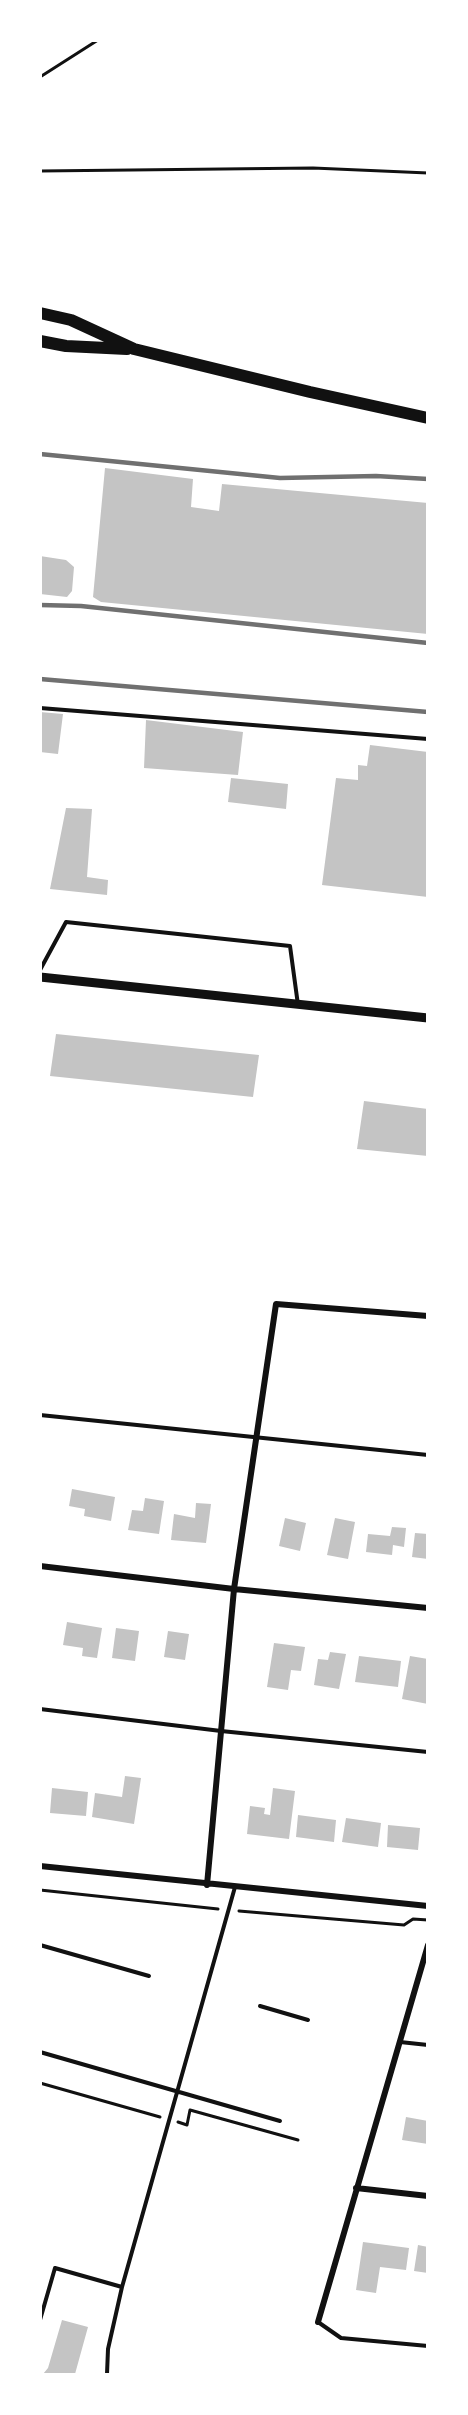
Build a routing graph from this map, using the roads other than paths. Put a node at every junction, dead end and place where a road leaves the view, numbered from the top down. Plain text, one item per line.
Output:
1 (40, 313) edge
2 (40, 342) edge
3 (134, 349) junction
4 (428, 418) edge
5 (40, 708) edge
6 (428, 739) edge
7 (40, 970) edge
8 (40, 977) edge
9 (298, 1005) junction
10 (428, 1018) edge
11 (428, 1316) edge
12 (40, 1415) edge
13 (257, 1437) junction
14 (428, 1455) edge
15 (40, 1566) edge
16 (234, 1589) junction
17 (428, 1608) edge
18 (40, 1709) edge
19 (221, 1731) junction
20 (428, 1752) edge
21 (40, 1866) edge
22 (207, 1885) junction
23 (235, 1887) junction
24 (428, 1905) edge
25 (40, 1945) edge
26 (428, 1946) edge
27 (149, 1976) dead end
28 (260, 2006) dead end
29 (308, 2020) dead end
30 (399, 2042) junction
31 (428, 2045) edge
32 (40, 2052) edge
33 (178, 2092) junction
34 (280, 2121) dead end
35 (356, 2188) junction
36 (428, 2196) edge
37 (122, 2287) junction
38 (40, 2320) edge
39 (318, 2322) joint
40 (428, 2346) edge
41 (107, 2374) edge

1 - 3 main road
2 - 3 main road
3 - 4 main road
5 - 6 lane
7 - 9 lane
8 - 9 street
9 - 10 street
11 - 13 street
12 - 13 lane
13 - 14 lane
13 - 16 street
15 - 16 street
16 - 17 street
16 - 19 street
18 - 19 lane
19 - 20 lane
19 - 22 street
21 - 22 street
22 - 23 street
23 - 24 street
23 - 33 lane
25 - 27 lane
26 - 30 street
28 - 29 lane
30 - 31 lane
30 - 35 street
32 - 33 lane
33 - 34 lane
33 - 37 lane
35 - 36 street
35 - 39 street
37 - 38 lane
37 - 41 lane
39 - 40 lane

